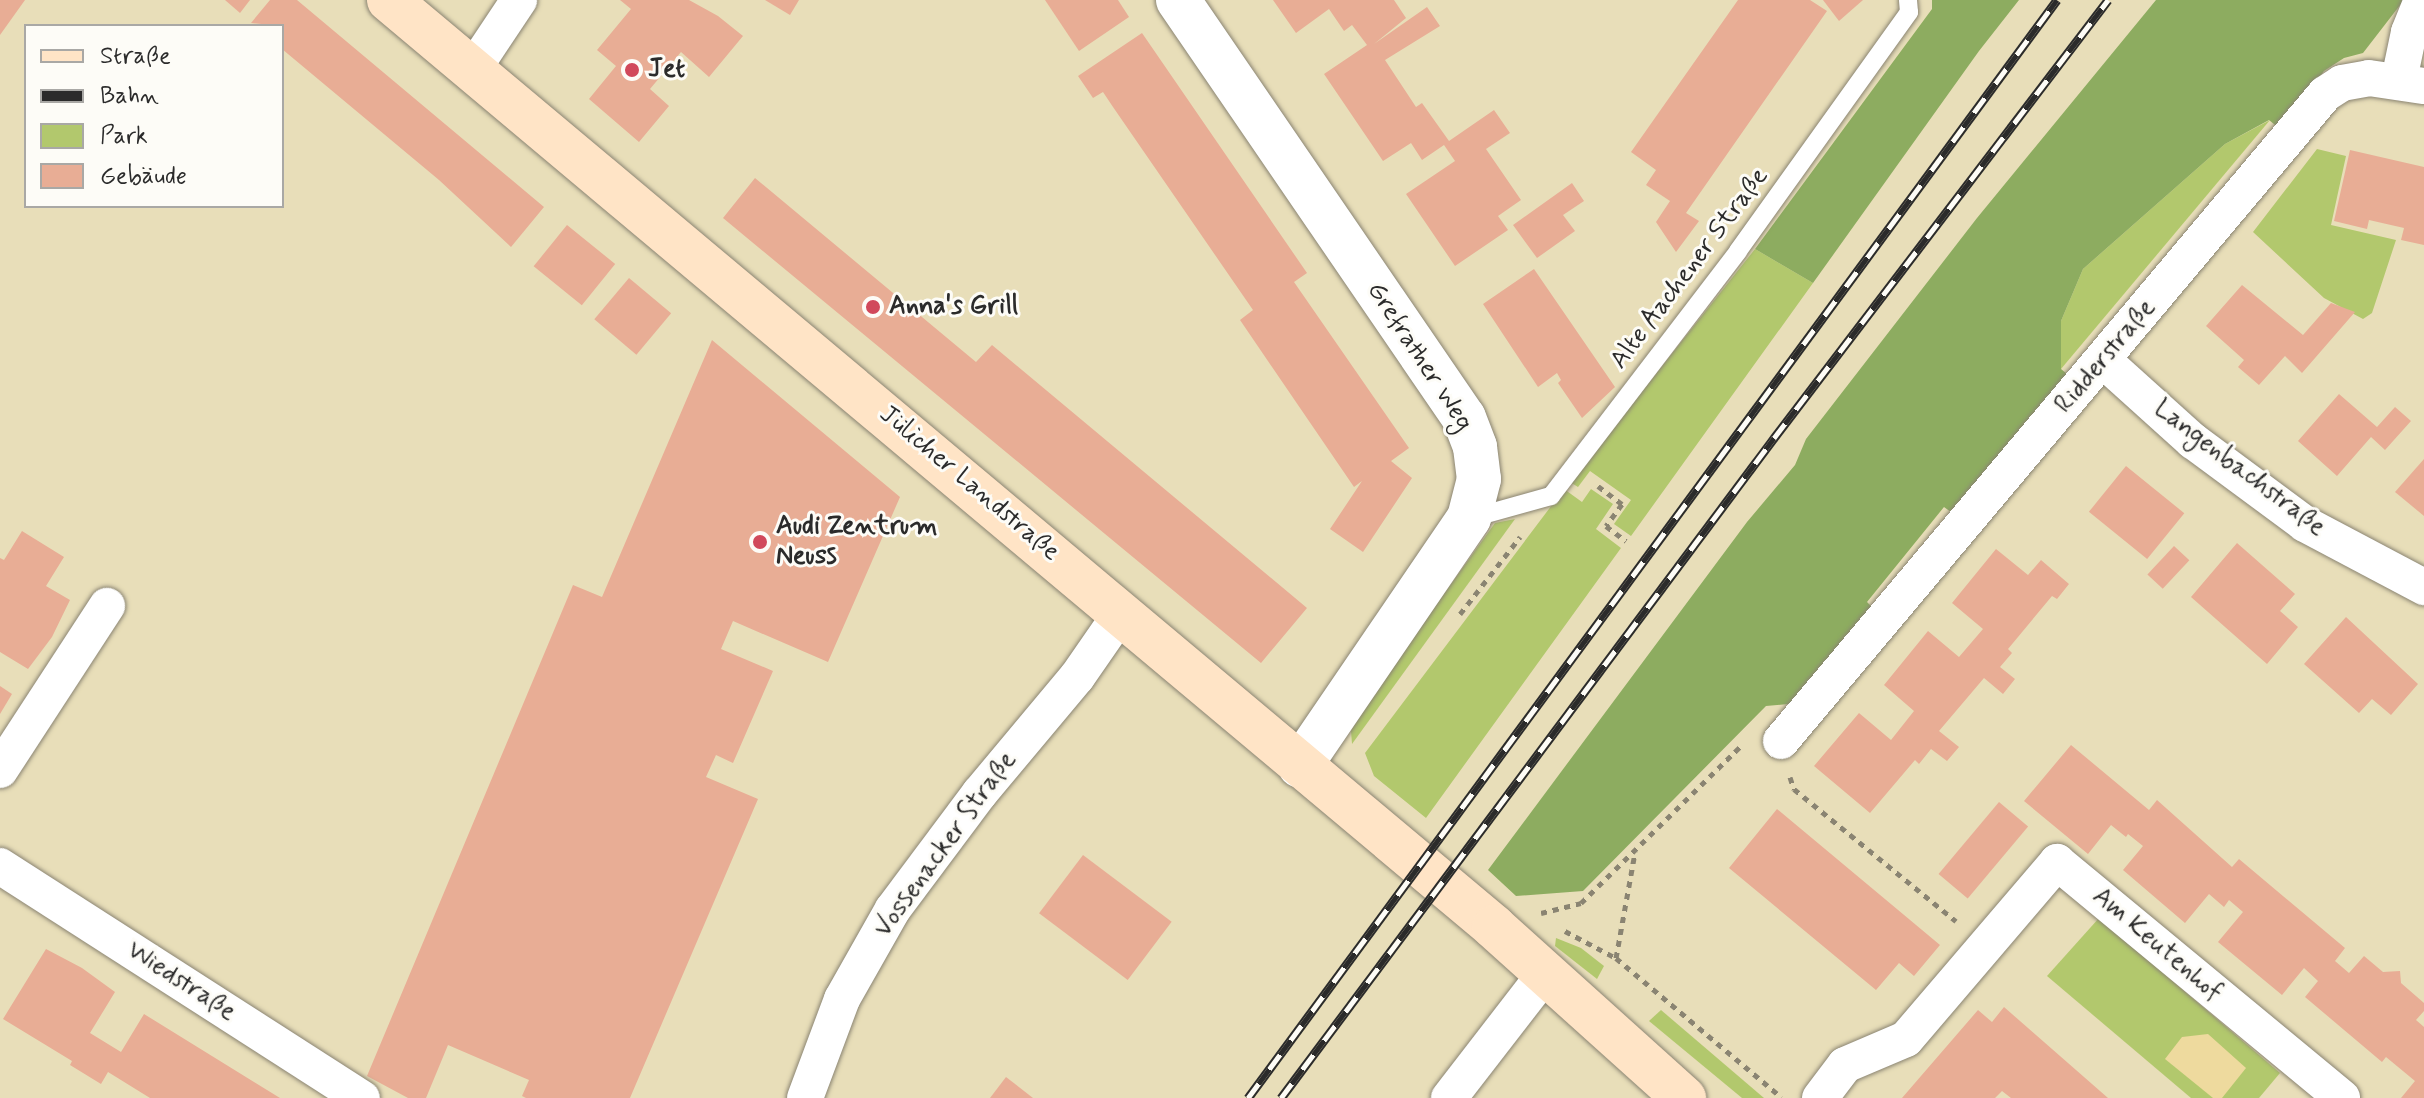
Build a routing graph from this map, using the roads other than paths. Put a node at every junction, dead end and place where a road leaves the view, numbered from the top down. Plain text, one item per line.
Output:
1 (389, 0) edge
2 (519, 0) edge
3 (1178, 0) edge
4 (1908, 0) edge
5 (2422, 0) edge
6 (473, 69) junction
7 (2411, 83) edge
8 (2104, 361) junction
9 (1469, 518) junction
10 (2424, 587) edge
11 (107, 606) dead end
12 (1122, 612) junction
13 (1781, 741) road end
14 (1300, 766) junction
15 (0, 770) edge
16 (0, 866) edge
17 (1544, 975) junction
18 (362, 1098) edge
19 (805, 1098) edge
20 (1449, 1098) edge
21 (1684, 1098) edge
22 (1820, 1098) edge
23 (2342, 1098) edge

1 - 6 main road, Jülicher Landstraße
2 - 6 street
3 - 9 street, Grefrather Weg
4 - 9 lane, Alte Aachener Straße
5 - 7 street, Ridderstraße
6 - 12 main road, Jülicher Landstraße
7 - 8 street, Ridderstraße
8 - 10 street, Langenbachstraße
8 - 13 street, Ridderstraße
9 - 14 street, Grefrather Weg
11 - 15 street
12 - 14 main road, Jülicher Landstraße
12 - 19 street, Vossenacker Straße
14 - 17 main road, Jülicher Landstraße
16 - 18 street, Wiedstraße
17 - 20 street
17 - 21 main road, Jülicher Landstraße
22 - 23 street, Am Keutenhof

